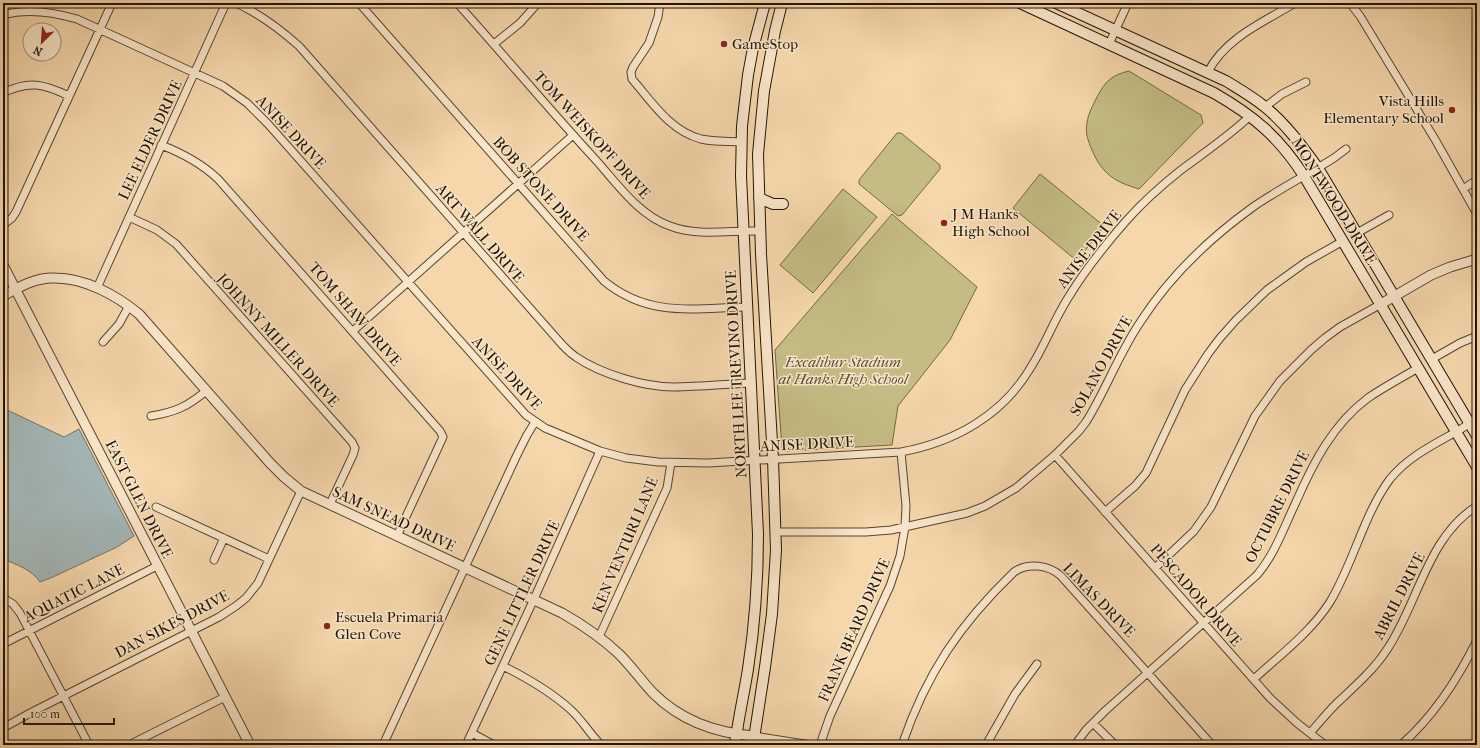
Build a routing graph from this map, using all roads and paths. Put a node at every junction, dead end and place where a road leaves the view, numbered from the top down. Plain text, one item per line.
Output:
1 (112, 3) edge
2 (226, 3) edge
3 (236, 3) edge
4 (359, 3) edge
5 (457, 3) edge
6 (538, 3) edge
7 (660, 3) edge
8 (765, 3) edge
9 (782, 3) edge
10 (1020, 3) edge
11 (1056, 3) edge
12 (1128, 3) edge
13 (1295, 3) edge
14 (1350, 3) edge
15 (3, 15) edge
16 (100, 29) junction
17 (1116, 31) junction
18 (494, 44) junction
19 (1109, 44) junction
20 (195, 72) junction
21 (1208, 72) junction
22 (1306, 82) dead end
23 (746, 90) junction
24 (764, 91) junction
25 (3, 93) edge
26 (69, 96) junction
27 (1265, 107) junction
28 (1250, 116) junction
29 (573, 135) junction
30 (742, 142) junction
31 (162, 145) junction
32 (1346, 149) dead end
33 (1318, 168) junction
34 (1304, 176) junction
35 (1477, 180) edge
36 (518, 184) junction
37 (1463, 189) junction
38 (759, 198) junction
39 (783, 204) dead end
40 (1389, 214) dead end
41 (1477, 214) edge
42 (129, 217) junction
43 (3, 226) edge
44 (744, 231) junction
45 (760, 231) junction
46 (463, 233) junction
47 (1357, 233) junction
48 (1343, 241) junction
49 (1477, 259) edge
50 (3, 266) edge
51 (407, 282) junction
52 (97, 288) junction
53 (15, 289) junction
54 (3, 296) edge
55 (1395, 297) junction
56 (1381, 304) junction
57 (129, 306) junction
58 (747, 307) junction
59 (353, 330) junction
60 (1477, 336) edge
61 (103, 342) dead end
62 (1432, 359) junction
63 (1418, 368) junction
64 (751, 382) junction
65 (206, 391) junction
66 (151, 416) dead end
67 (1473, 421) edge
68 (535, 422) junction
69 (1456, 432) junction
70 (1477, 436) edge
71 (600, 452) junction
72 (901, 452) junction
73 (1055, 455) junction
74 (773, 459) junction
75 (755, 460) junction
76 (671, 463) junction
77 (1477, 468) edge
78 (301, 491) junction
79 (330, 504) junction
80 (1477, 506) edge
81 (156, 507) dead end
82 (1105, 512) junction
83 (905, 527) junction
84 (775, 532) junction
85 (397, 536) junction
86 (224, 538) junction
87 (269, 559) junction
88 (214, 560) dead end
89 (157, 566) junction
90 (464, 568) junction
91 (1155, 568) junction
92 (756, 592) junction
93 (774, 592) junction
94 (3, 598) edge
95 (534, 599) junction
96 (1204, 624) junction
97 (30, 630) junction
98 (190, 630) junction
99 (599, 637) junction
100 (1477, 640) edge
101 (3, 644) edge
102 (1037, 664) dead end
103 (503, 666) junction
104 (1148, 673) junction
105 (1254, 679) junction
106 (64, 696) junction
107 (225, 697) junction
108 (1094, 723) junction
109 (3, 728) edge
110 (472, 733) junction
111 (1310, 733) junction
112 (736, 734) junction
113 (754, 740) edge
114 (89, 745) edge
115 (129, 745) edge
116 (250, 745) edge
117 (382, 745) edge
118 (466, 745) edge
119 (494, 745) edge
120 (601, 745) edge
121 (735, 745) edge
122 (811, 745) edge
123 (820, 745) edge
124 (902, 745) edge
125 (986, 745) edge
126 (1075, 745) edge
127 (1115, 745) edge
128 (1212, 745) edge
129 (1325, 745) edge
130 (1401, 745) edge

1 - 16 street
2 - 20 street, LEE ELDER DRIVE
3 - 46 street, ART WALL DRIVE
4 - 36 street, BOB STONE DRIVE
5 - 18 street, TOM WEISKOPF DRIVE
6 - 18 street
7 - 30 street
8 - 23 main road, NORTH LEE TREVINO DRIVE
9 - 24 main road, NORTH LEE TREVINO DRIVE
10 - 19 main road, MONTWOOD DRIVE
11 - 17 main road, MONTWOOD DRIVE
12 - 17 street
13 - 21 street
14 - 37 street
15 - 16 street, ANISE DRIVE
16 - 20 street, ANISE DRIVE
16 - 26 street
17 - 19 street
17 - 21 main road, MONTWOOD DRIVE
18 - 29 street, TOM WEISKOPF DRIVE
19 - 28 main road, MONTWOOD DRIVE
20 - 31 street, LEE ELDER DRIVE
20 - 51 street, ANISE DRIVE
21 - 27 main road, MONTWOOD DRIVE
22 - 27 street
23 - 24 main road
23 - 30 main road, NORTH LEE TREVINO DRIVE
24 - 38 main road, NORTH LEE TREVINO DRIVE
25 - 26 street
26 - 43 street
27 - 33 main road, MONTWOOD DRIVE
28 - 34 main road, MONTWOOD DRIVE
28 - 72 street, ANISE DRIVE
29 - 36 street
29 - 44 street, TOM WEISKOPF DRIVE
30 - 44 main road, NORTH LEE TREVINO DRIVE
31 - 42 street, LEE ELDER DRIVE
31 - 59 street, TOM SHAW DRIVE
32 - 33 street, SOLANO DRIVE
33 - 34 street, SOLANO DRIVE
33 - 47 main road, MONTWOOD DRIVE
34 - 48 main road, MONTWOOD DRIVE
34 - 73 street, SOLANO DRIVE
35 - 37 street
36 - 46 street
36 - 58 street, BOB STONE DRIVE
37 - 41 street
38 - 39 main road
38 - 45 main road, NORTH LEE TREVINO DRIVE
40 - 47 street
42 - 52 street, LEE ELDER DRIVE
42 - 79 street, JOHNNY MILLER DRIVE
44 - 45 street, TOM WEISKOPF DRIVE
44 - 58 main road, NORTH LEE TREVINO DRIVE
45 - 74 main road, NORTH LEE TREVINO DRIVE
46 - 51 street
46 - 64 street, ART WALL DRIVE
47 - 55 main road, MONTWOOD DRIVE
48 - 56 main road, MONTWOOD DRIVE
48 - 82 street
49 - 55 street
50 - 53 street, EAST GLEN DRIVE
51 - 59 street
51 - 68 street, ANISE DRIVE
52 - 53 street, SAM SNEAD DRIVE
52 - 57 street, SAM SNEAD DRIVE
53 - 54 street, SAM SNEAD DRIVE
53 - 89 street, EAST GLEN DRIVE
55 - 56 street
55 - 62 main road, MONTWOOD DRIVE
56 - 63 main road, MONTWOOD DRIVE
56 - 91 street
57 - 61 street
57 - 65 street, SAM SNEAD DRIVE
58 - 64 main road, NORTH LEE TREVINO DRIVE
59 - 85 street, TOM SHAW DRIVE
60 - 62 street
62 - 67 main road, MONTWOOD DRIVE
63 - 69 main road, MONTWOOD DRIVE
63 - 96 street, OCTUBRE DRIVE
64 - 75 main road, NORTH LEE TREVINO DRIVE
65 - 66 street
65 - 78 street, SAM SNEAD DRIVE
67 - 69 street
67 - 70 main road, MONTWOOD DRIVE
68 - 71 street, ANISE DRIVE
68 - 90 street
69 - 77 main road, MONTWOOD DRIVE
69 - 105 street
71 - 76 street, ANISE DRIVE
71 - 95 street, GENE LITTLER DRIVE
72 - 74 street, ANISE DRIVE
72 - 83 street, FRANK BEARD DRIVE
73 - 82 street, PESCADOR DRIVE
73 - 83 street, SOLANO DRIVE
74 - 75 street, ANISE DRIVE
74 - 84 main road, NORTH LEE TREVINO DRIVE
75 - 76 street, ANISE DRIVE
75 - 92 main road, NORTH LEE TREVINO DRIVE
76 - 99 street, KEN VENTURI LANE
78 - 79 street, SAM SNEAD DRIVE
78 - 87 street, DAN SIKES DRIVE
79 - 85 street, SAM SNEAD DRIVE
80 - 111 street, ABRIL DRIVE
81 - 86 street
82 - 91 street, PESCADOR DRIVE
83 - 84 street, SOLANO DRIVE
83 - 123 street, FRANK BEARD DRIVE
84 - 93 main road, NORTH LEE TREVINO DRIVE
85 - 90 street, SAM SNEAD DRIVE
86 - 87 street
86 - 88 street
87 - 98 street, DAN SIKES DRIVE
89 - 97 street, AQUATIC LANE
89 - 98 street, EAST GLEN DRIVE
90 - 95 street, SAM SNEAD DRIVE
90 - 117 street
91 - 96 street, PESCADOR DRIVE
92 - 93 main road
92 - 112 main road, NORTH LEE TREVINO DRIVE
93 - 113 main road, NORTH LEE TREVINO DRIVE
94 - 97 street
95 - 99 street, SAM SNEAD DRIVE
95 - 103 street, GENE LITTLER DRIVE
96 - 104 street, OCTUBRE DRIVE
96 - 105 street, PESCADOR DRIVE
97 - 101 street, AQUATIC LANE
97 - 106 street
98 - 106 street, DAN SIKES DRIVE
98 - 107 street, EAST GLEN DRIVE
99 - 112 street, SAM SNEAD DRIVE
100 - 130 street
102 - 125 street
103 - 110 street, GENE LITTLER DRIVE
103 - 120 street
104 - 108 street, OCTUBRE DRIVE
104 - 124 street, LIMAS DRIVE
104 - 128 street, LIMAS DRIVE
105 - 111 street, PESCADOR DRIVE
106 - 109 street, DAN SIKES DRIVE
106 - 114 street
107 - 115 street
107 - 116 street, EAST GLEN DRIVE
108 - 126 street, OCTUBRE DRIVE
108 - 127 street
110 - 118 street, GENE LITTLER DRIVE
110 - 119 street
111 - 129 street, PESCADOR DRIVE
112 - 113 street, SAM SNEAD DRIVE
112 - 121 main road, NORTH LEE TREVINO DRIVE
113 - 122 street, SAM SNEAD DRIVE

